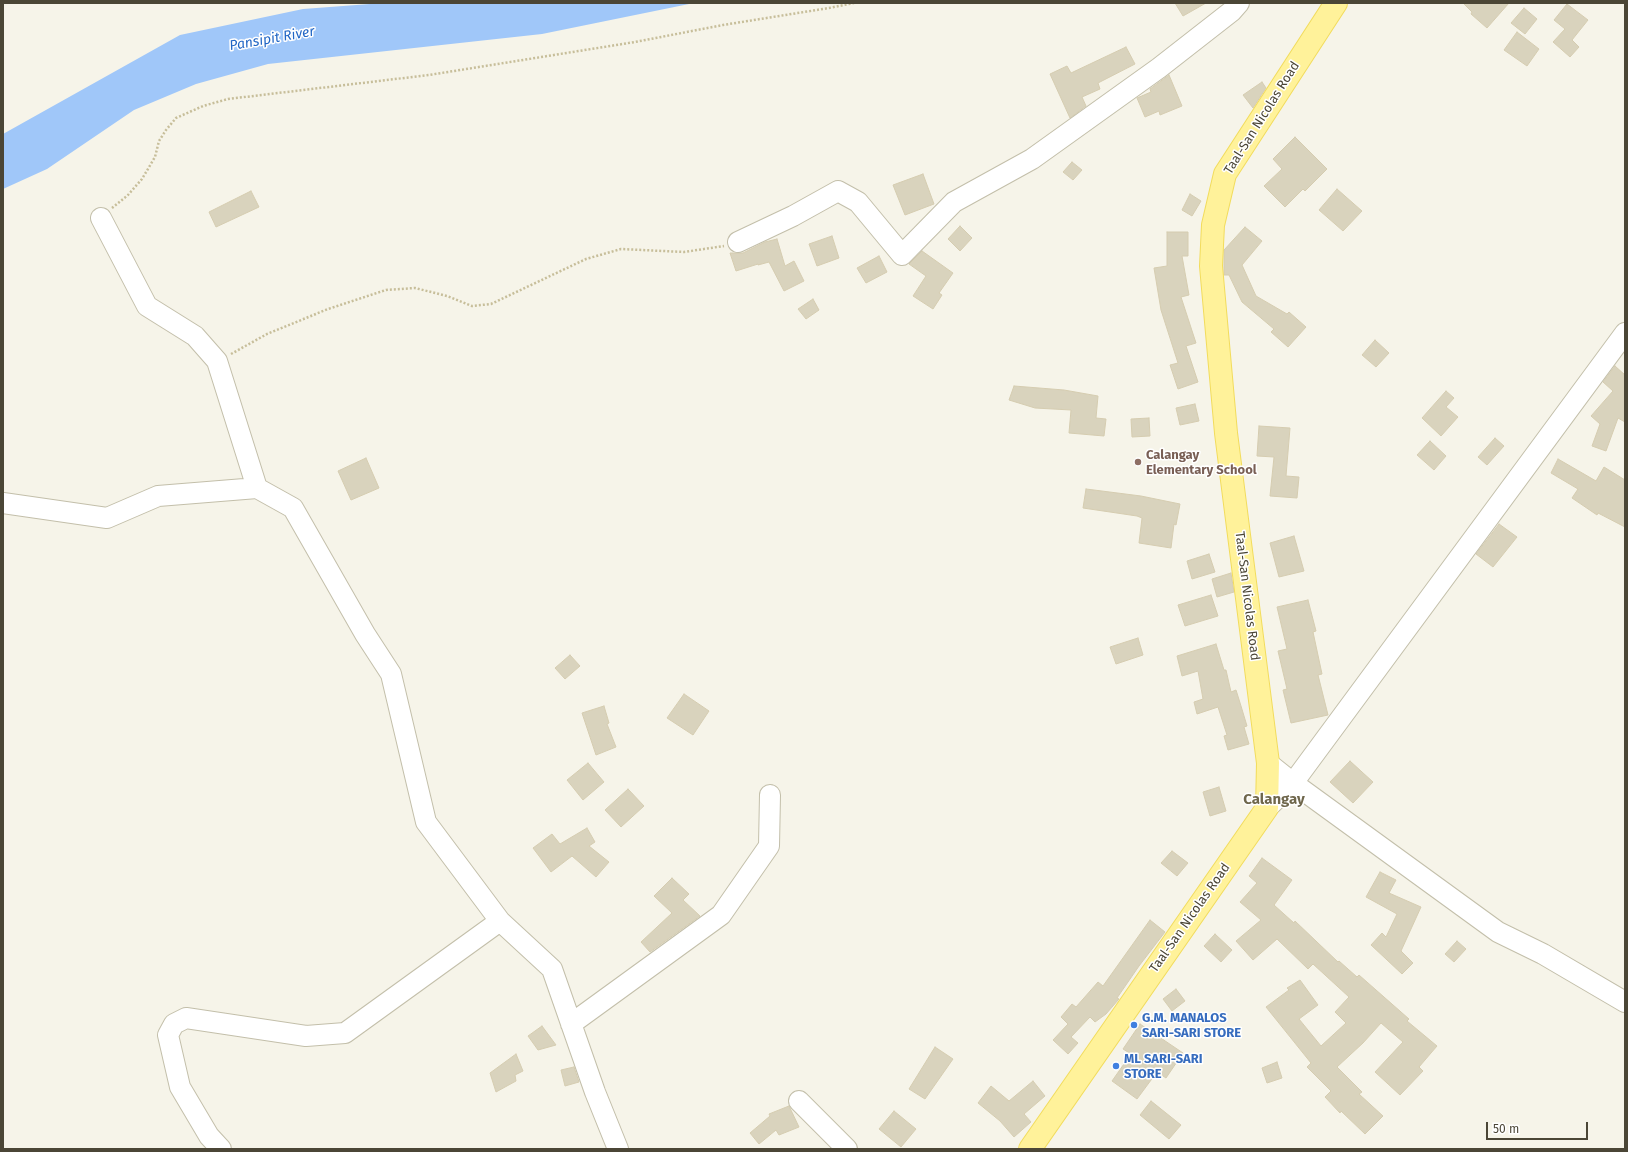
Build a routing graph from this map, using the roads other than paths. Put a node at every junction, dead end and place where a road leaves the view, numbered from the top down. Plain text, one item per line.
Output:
1 (1239, 3) edge
2 (1336, 3) edge
3 (101, 218) road end
4 (738, 242) road end
5 (1625, 333) edge
6 (257, 488) junction
7 (3, 503) edge
8 (1268, 763) junction
9 (1293, 783) junction
10 (770, 795) dead end
11 (1267, 808) junction
12 (500, 921) junction
13 (1625, 1002) edge
14 (571, 1024) junction
15 (799, 1101) dead end
16 (221, 1149) edge
17 (618, 1149) edge
18 (847, 1149) edge
19 (1030, 1149) edge

1 - 4 street
2 - 8 main road, Taal-San Nicolas Road
3 - 6 street
5 - 9 street
6 - 7 street
6 - 12 street
8 - 9 street
8 - 11 main road, Taal-San Nicolas Road
9 - 11 street
9 - 13 street
10 - 14 street
11 - 19 main road, Taal-San Nicolas Road
12 - 14 street
12 - 16 street
14 - 17 street
15 - 18 street

